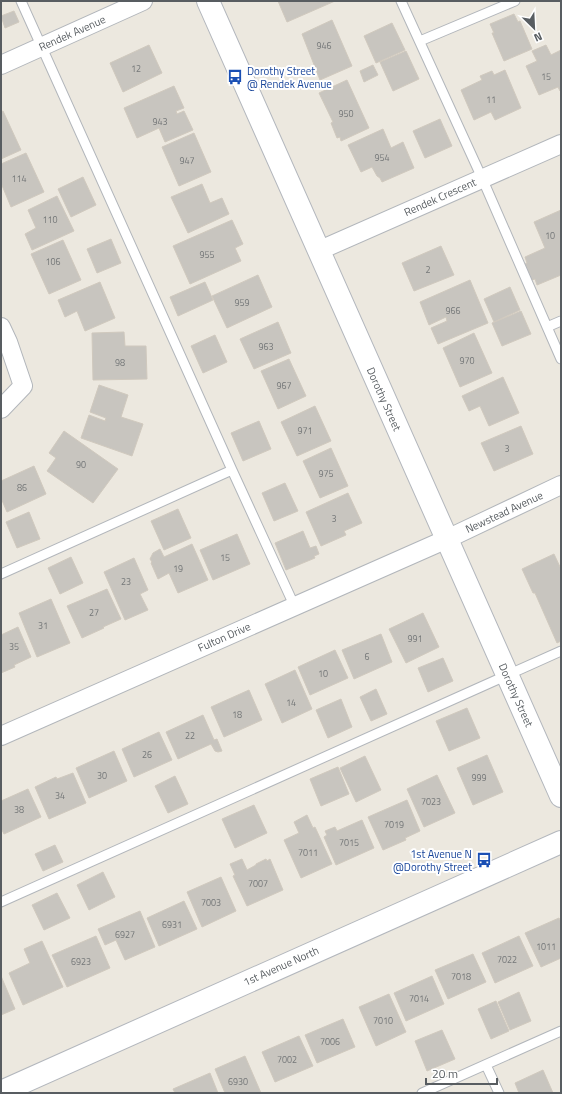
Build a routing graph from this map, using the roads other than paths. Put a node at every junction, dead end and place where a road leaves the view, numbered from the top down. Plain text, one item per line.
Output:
1 (21, 1) edge
2 (143, 1) edge
3 (208, 1) edge
4 (401, 1) edge
5 (515, 1) edge
6 (420, 41) junction
7 (42, 47) junction
8 (1, 65) edge
9 (561, 144) edge
10 (482, 178) junction
11 (318, 250) junction
12 (561, 321) edge
13 (1, 327) edge
14 (547, 327) junction
15 (561, 359) edge
16 (1, 409) edge
17 (232, 470) junction
18 (561, 484) edge
19 (447, 538) junction
20 (1, 574) edge
21 (294, 606) junction
22 (561, 651) edge
23 (507, 675) junction
24 (1, 736) edge
25 (561, 796) edge
26 (561, 842) edge
27 (1, 902) edge
28 (561, 1031) edge
29 (486, 1065) junction
30 (1, 1092) edge
31 (422, 1093) edge
32 (499, 1093) edge

1 - 7 lane
2 - 7 street, Rendek Avenue
3 - 11 street, Dorothy Street
4 - 6 lane
5 - 6 lane
6 - 10 lane
7 - 8 street, Rendek Avenue
7 - 17 lane
9 - 10 street, Rendek Crescent
10 - 11 street, Rendek Crescent
10 - 14 lane
11 - 19 street, Dorothy Street
12 - 14 lane
13 - 16 street
14 - 15 lane
17 - 20 lane
17 - 21 lane
18 - 19 street, Newstead Avenue
19 - 21 street, Fulton Drive
19 - 23 street, Dorothy Street
21 - 24 street, Fulton Drive
22 - 23 lane
23 - 25 street, Dorothy Street
23 - 27 lane
26 - 30 street, 1st Avenue North
28 - 29 lane
29 - 31 lane
29 - 32 lane

